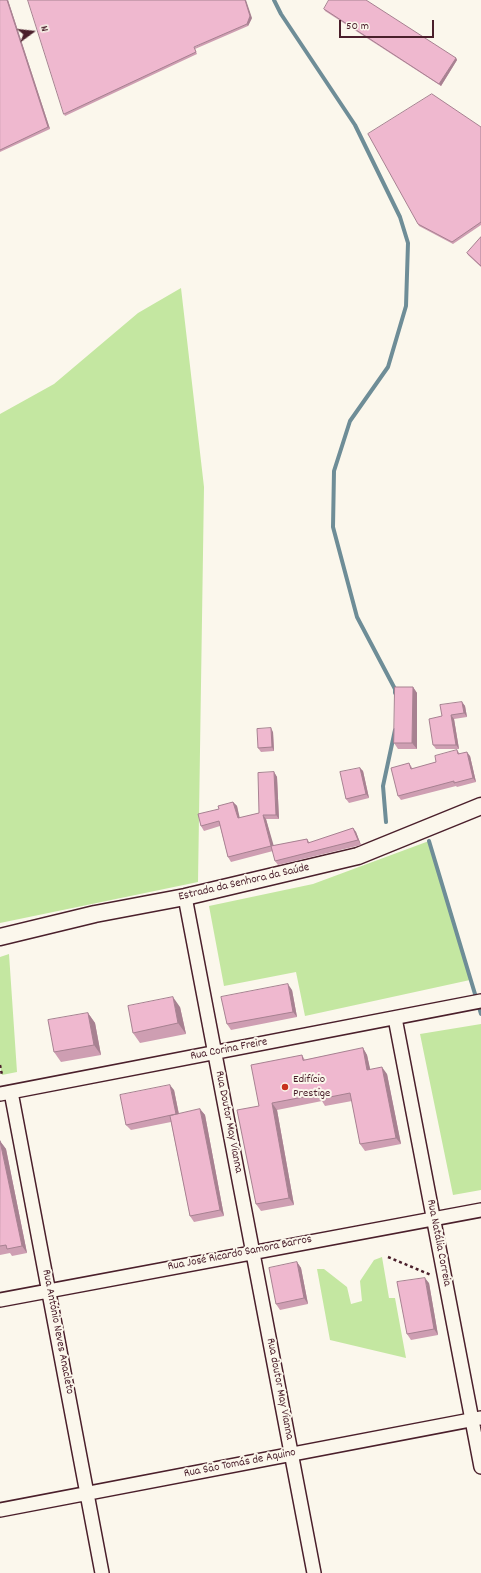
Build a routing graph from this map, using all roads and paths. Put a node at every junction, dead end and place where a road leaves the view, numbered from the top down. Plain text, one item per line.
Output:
1 (481, 806) edge
2 (185, 897) junction
3 (0, 937) edge
4 (469, 1004) edge
5 (395, 1018) junction
6 (215, 1053) junction
7 (0, 1065) edge
8 (2, 1075) dead end
9 (5, 1093) edge
10 (481, 1210) edge
11 (434, 1219) junction
12 (253, 1252) junction
13 (388, 1257) dead end
14 (431, 1275) dead end
15 (49, 1290) junction
16 (0, 1300) edge
17 (476, 1419) edge
18 (291, 1454) junction
19 (481, 1468) edge
20 (87, 1493) junction
21 (0, 1510) edge
22 (102, 1573) edge
23 (314, 1573) edge

1 - 2 street, Estrada da Senhora da Saúde
2 - 3 street, Estrada da Senhora da Saúde
2 - 6 street, Rua Doutor May Vianna
4 - 5 street, Rua Corina Freire
5 - 6 street, Rua Corina Freire
5 - 11 street, Rua Natália Correia
6 - 9 street, Rua Corina Freire
6 - 12 street, Rua Doutor May Vianna
7 - 8 path
9 - 15 street, Rua António Neves Anacleto
10 - 11 street, Rua José Ricardo Samora Barros
11 - 12 street, Rua José Ricardo Samora Barros
11 - 17 street, Rua Natália Correia
12 - 15 street, Rua José Ricardo Samora Barros
12 - 18 street, Rua doutor May Vianna
13 - 14 path
15 - 16 street, Rua José Ricardo Samora Barros
15 - 20 street, Rua António Neves Anacleto
17 - 18 street, Rua São Tomás de Aquino
17 - 19 street, Rua Natália Correia
18 - 20 street, Rua São Tomás de Aquino
18 - 23 street, Rua doutor May Vianna
20 - 21 street, Rua São Tomás de Aquino
20 - 22 street, Rua António Neves Anacleto

